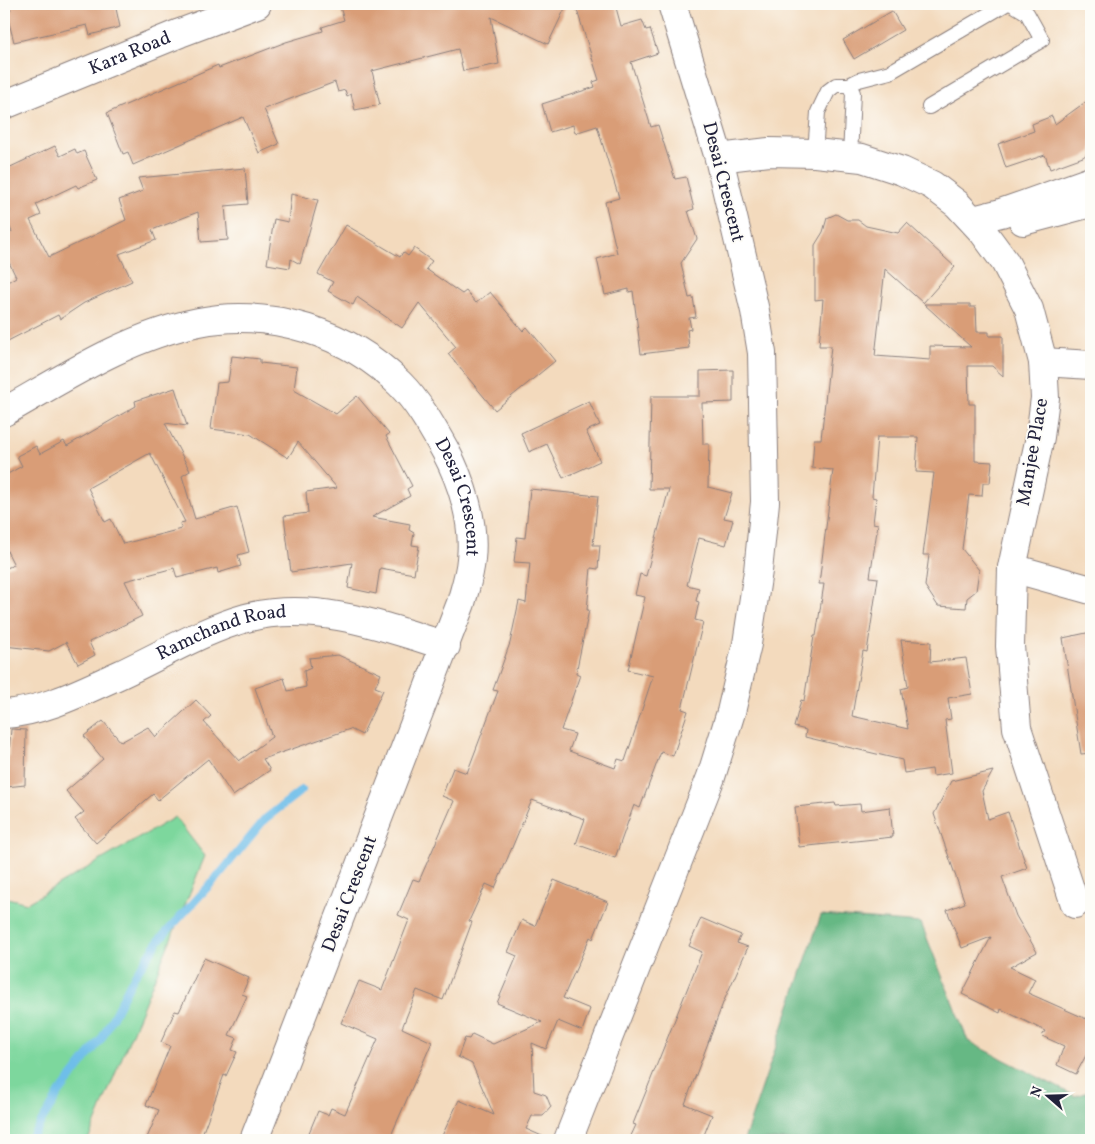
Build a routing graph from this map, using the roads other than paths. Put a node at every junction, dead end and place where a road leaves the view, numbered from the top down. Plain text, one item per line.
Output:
1 (257, 4) edge
2 (672, 4) edge
3 (1006, 4) edge
4 (1012, 4) edge
5 (848, 85) junction
6 (4, 105) edge
7 (929, 107) dead end
8 (815, 153) junction
9 (850, 157) junction
10 (719, 158) junction
11 (1091, 181) edge
12 (1091, 203) edge
13 (978, 226) junction
14 (1043, 362) junction
15 (1091, 365) edge
16 (4, 412) edge
17 (1012, 568) junction
18 (1091, 590) edge
19 (446, 646) junction
20 (4, 714) edge
21 (1075, 904) dead end
22 (254, 1140) edge
23 (568, 1140) edge

1 - 6 street, Kara Road
2 - 10 street, Desai Crescent
3 - 5 lane
4 - 7 lane
5 - 8 lane
5 - 9 lane
8 - 9 street, Manjee Place
8 - 10 street, Manjee Place
9 - 13 street, Manjee Place
10 - 23 street, Desai Crescent
11 - 13 street
12 - 13 street
13 - 14 street, Manjee Place
14 - 15 street
14 - 17 street, Manjee Place
16 - 19 street, Desai Crescent
17 - 18 street
17 - 21 street, Manjee Place
19 - 20 street, Ramchand Road
19 - 22 street, Desai Crescent

